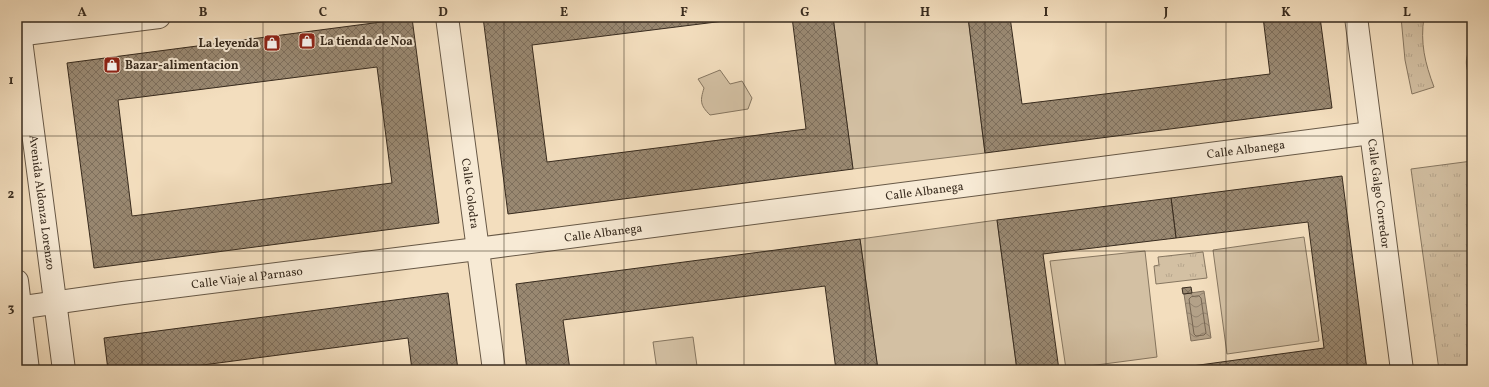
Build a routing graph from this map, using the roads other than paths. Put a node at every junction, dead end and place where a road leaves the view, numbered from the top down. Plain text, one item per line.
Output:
1 (159, 17) edge
2 (447, 17) edge
3 (1356, 17) edge
4 (18, 29) edge
5 (1370, 133) junction
6 (477, 249) junction
7 (17, 281) edge
8 (49, 304) junction
9 (19, 308) edge
10 (28, 370) edge
11 (63, 370) edge
12 (494, 370) edge
13 (1402, 370) edge

1 - 4 street
2 - 6 street, Calle Colodra
3 - 5 street, Calle Galgo Corredor
4 - 8 street, Avenida Aldonza Lorenzo
5 - 6 street, Calle Albanega
5 - 13 street, Calle Galgo Corredor
6 - 8 street, Calle Viaje al Parnaso
6 - 12 street, Calle Colodra
7 - 9 street
8 - 9 street, Calle Viaje al Parnaso
8 - 11 street, Avenida Aldonza Lorenzo
9 - 10 street

